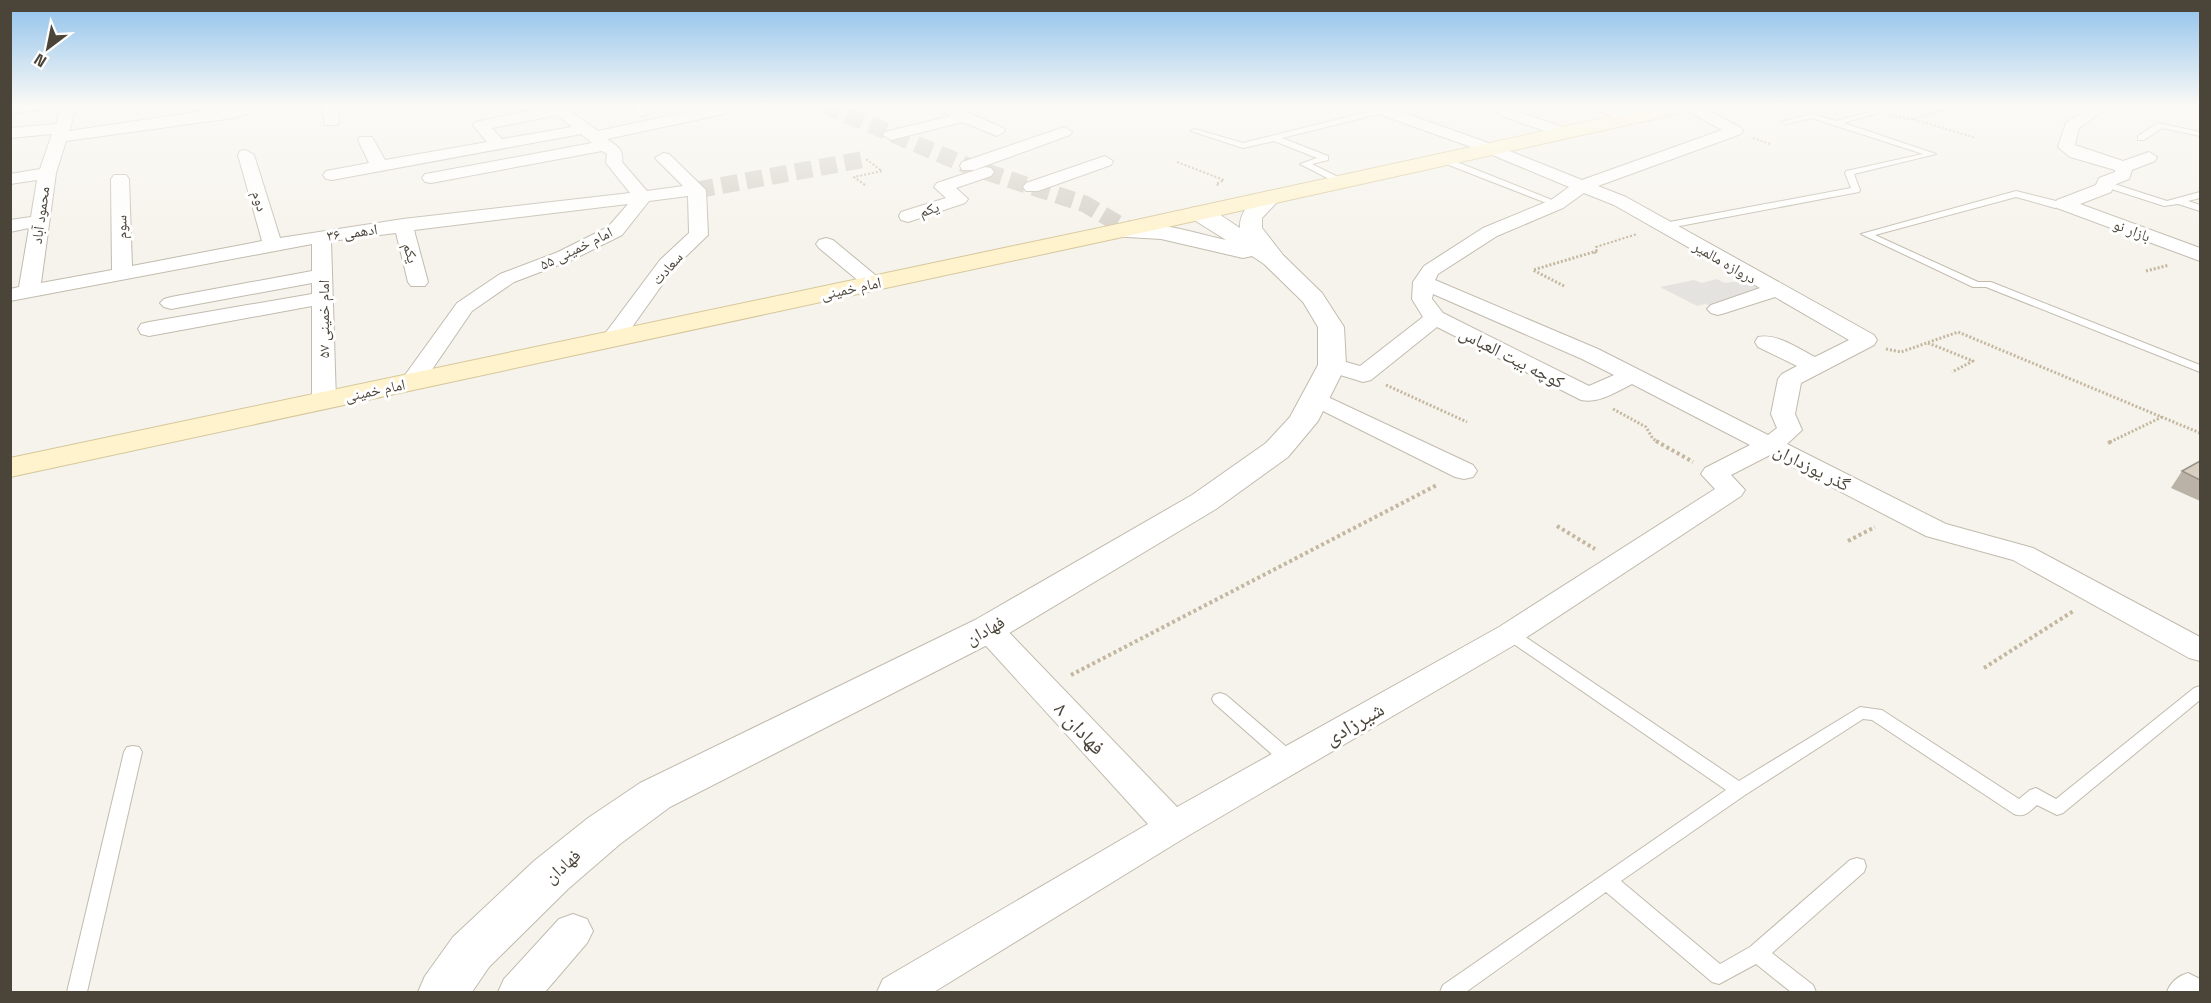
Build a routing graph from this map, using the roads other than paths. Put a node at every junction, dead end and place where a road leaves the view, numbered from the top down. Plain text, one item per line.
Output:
1 (54, 152) edge
2 (372, 152) edge
3 (455, 152) edge
4 (535, 152) edge
5 (613, 152) edge
6 (1017, 152) edge
7 (1309, 152) edge
8 (1479, 152) edge
9 (1498, 152) edge
10 (1678, 152) edge
11 (1925, 152) edge
12 (2074, 152) edge
13 (246, 155) dead end
14 (2149, 157) dead end
15 (663, 158) dead end
16 (1444, 160) junction
17 (1105, 161) dead end
18 (379, 166) junction
19 (2124, 167) junction
20 (332, 175) dead end
21 (120, 178) dead end
22 (430, 178) dead end
23 (10, 179) edge
24 (45, 181) junction
25 (1341, 182) junction
26 (2105, 184) junction
27 (1582, 186) junction
28 (1032, 187) dead end
29 (697, 190) junction
30 (2200, 195) edge
31 (10, 196) edge
32 (643, 197) junction
33 (1261, 199) junction
34 (2179, 201) junction
35 (1557, 204) junction
36 (2063, 204) junction
37 (2200, 208) edge
38 (1199, 213) junction
39 (908, 216) dead end
40 (40, 221) junction
41 (403, 225) junction
42 (10, 226) edge
43 (1664, 226) junction
44 (1118, 231) junction
45 (321, 236) junction
46 (826, 244) dead end
47 (273, 246) junction
48 (2200, 255) edge
49 (1273, 259) junction
50 (122, 275) junction
51 (323, 275) junction
52 (418, 282) dead end
53 (1423, 282) junction
54 (873, 283) junction
55 (1775, 290) junction
56 (20, 294) edge
57 (322, 298) junction
58 (171, 303) dead end
59 (1718, 309) dead end
60 (1435, 318) junction
61 (149, 329) dead end
62 (612, 339) junction
63 (1766, 342) dead end
64 (1815, 366) junction
65 (2200, 369) edge
66 (1348, 370) junction
67 (1633, 375) junction
68 (412, 382) junction
69 (1315, 398) junction
70 (324, 401) junction
71 (1770, 445) junction
72 (10, 468) edge
73 (1464, 471) road end
74 (988, 629) junction
75 (1510, 634) junction
76 (2200, 650) edge
77 (2200, 692) edge
78 (1220, 699) dead end
79 (133, 752) dead end
80 (1290, 760) junction
81 (1739, 790) junction
82 (1173, 827) junction
83 (1857, 866) dead end
84 (1607, 880) junction
85 (573, 931) dead end
86 (1757, 953) junction
87 (2200, 990) edge
88 (77, 993) edge
89 (444, 993) edge
90 (519, 993) edge
91 (898, 993) edge
92 (1450, 993) edge
93 (1806, 993) edge
94 (2176, 993) edge

1 - 24 street, محمود آباد
2 - 18 street
3 - 18 street
4 - 22 street
5 - 32 street
6 - 39 street, یکم
7 - 25 lane
8 - 16 main road, امام خمینی
9 - 27 street, دروازه مالمیر
10 - 27 street
11 - 43 lane
12 - 19 street
13 - 47 street, دوم
14 - 19 street
15 - 29 street
16 - 25 main road, امام خمینی
16 - 35 lane
17 - 28 street
18 - 20 street
19 - 26 street
21 - 50 street, سوم
23 - 24 street
24 - 31 street
24 - 40 street, محمود آباد
25 - 33 main road, امام خمینی
26 - 34 lane
26 - 36 street
27 - 35 street
27 - 43 street, دروازه مالمیر
29 - 32 street, ادهمی ۳۶
29 - 62 street, سعادت
30 - 34 lane
32 - 41 street, ادهمی ۳۶
32 - 68 street, امام خمینی ۵۵
33 - 38 main road, امام خمینی
33 - 49 street
34 - 37 lane
35 - 53 street
36 - 48 street, بازار نو
36 - 65 lane
38 - 44 main road, امام خمینی
38 - 49 street, فهادان
40 - 42 street
40 - 56 street, محمود آباد
41 - 45 street, ادهمی ۳۶
41 - 52 street, یکم
43 - 55 street, دروازه مالمیر
44 - 49 street
44 - 54 main road, امام خمینی
45 - 47 street, ادهمی ۳۶
45 - 51 street, امام خمینی ۵۷
46 - 54 street
47 - 50 street, ادهمی ۳۶
49 - 66 street, فهادان
50 - 56 street, ادهمی ۳۶
51 - 57 street, امام خمینی ۵۷
51 - 58 street
53 - 60 street
53 - 67 street, گذر يوزداران
54 - 62 main road, امام خمینی
55 - 59 street
55 - 64 street, دروازه مالمیر
57 - 61 street
57 - 70 street, امام خمینی ۵۷
60 - 66 street
60 - 67 street, کوچه بيت العباس
62 - 68 main road, امام خمینی
63 - 64 street
64 - 71 street
66 - 69 street, فهادان
67 - 71 street, گذر يوزداران
68 - 70 main road, امام خمینی
69 - 73 street
69 - 74 street, فهادان
70 - 72 main road, امام خمینی
71 - 75 street, شیرزادی
71 - 76 street, گذر يوزداران
74 - 82 street, فهادان ۸
74 - 89 street, فهادان
75 - 80 street, شیرزادی
75 - 81 lane
77 - 81 lane
78 - 80 lane
79 - 88 lane
80 - 82 street, شیرزادی
81 - 84 lane
82 - 91 street, شیرزادی
83 - 86 lane
84 - 86 lane
84 - 92 lane
85 - 90 street
86 - 93 lane
87 - 94 lane

